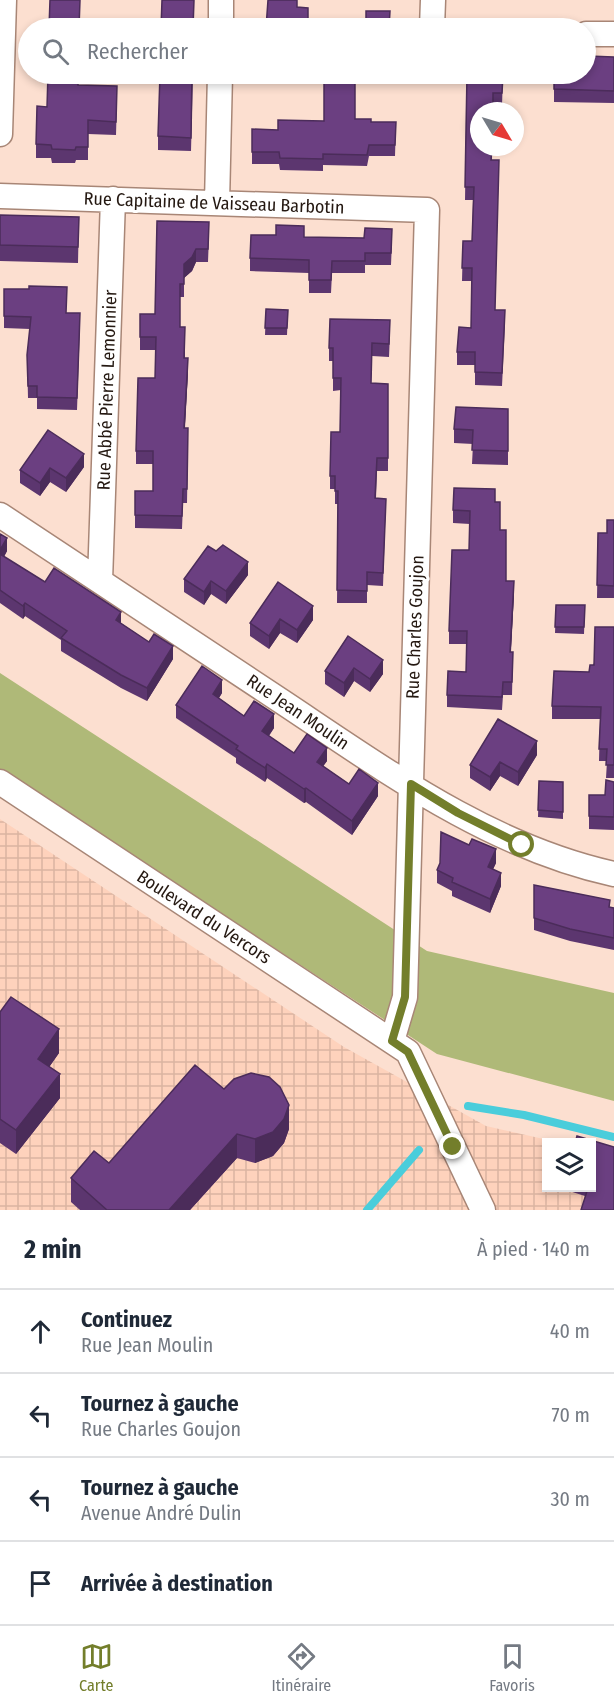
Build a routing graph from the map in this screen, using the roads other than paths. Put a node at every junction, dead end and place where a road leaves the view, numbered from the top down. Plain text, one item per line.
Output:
1 (4, 0) edge
2 (221, 0) edge
3 (433, 0) edge
4 (220, 18) edge
5 (432, 18) edge
6 (596, 34) edge
7 (614, 34) edge
8 (220, 84) edge
9 (0, 134) edge
10 (0, 196) edge
11 (113, 199) junction
12 (217, 203) junction
13 (427, 210) joint
14 (0, 515) edge
15 (100, 581) junction
16 (0, 782) edge
17 (411, 784) junction
18 (614, 874) edge
19 (400, 1046) junction
20 (483, 1210) edge

1 - 9 street
2 - 4 street
3 - 5 street
6 - 7 street
8 - 12 street
10 - 11 street, Rue Capitaine de Vaisseau Barbotin
11 - 12 street, Rue Capitaine de Vaisseau Barbotin
11 - 15 street, Rue Abbé Pierre Lemonnier
12 - 13 street, Rue Capitaine de Vaisseau Barbotin
13 - 17 street, Rue Charles Goujon
14 - 15 street, Rue Jean Moulin
15 - 17 street, Rue Jean Moulin
16 - 19 street, Boulevard du Vercors
17 - 18 street, Rue Jean Moulin
17 - 19 street, Rue Charles Goujon
19 - 20 street

